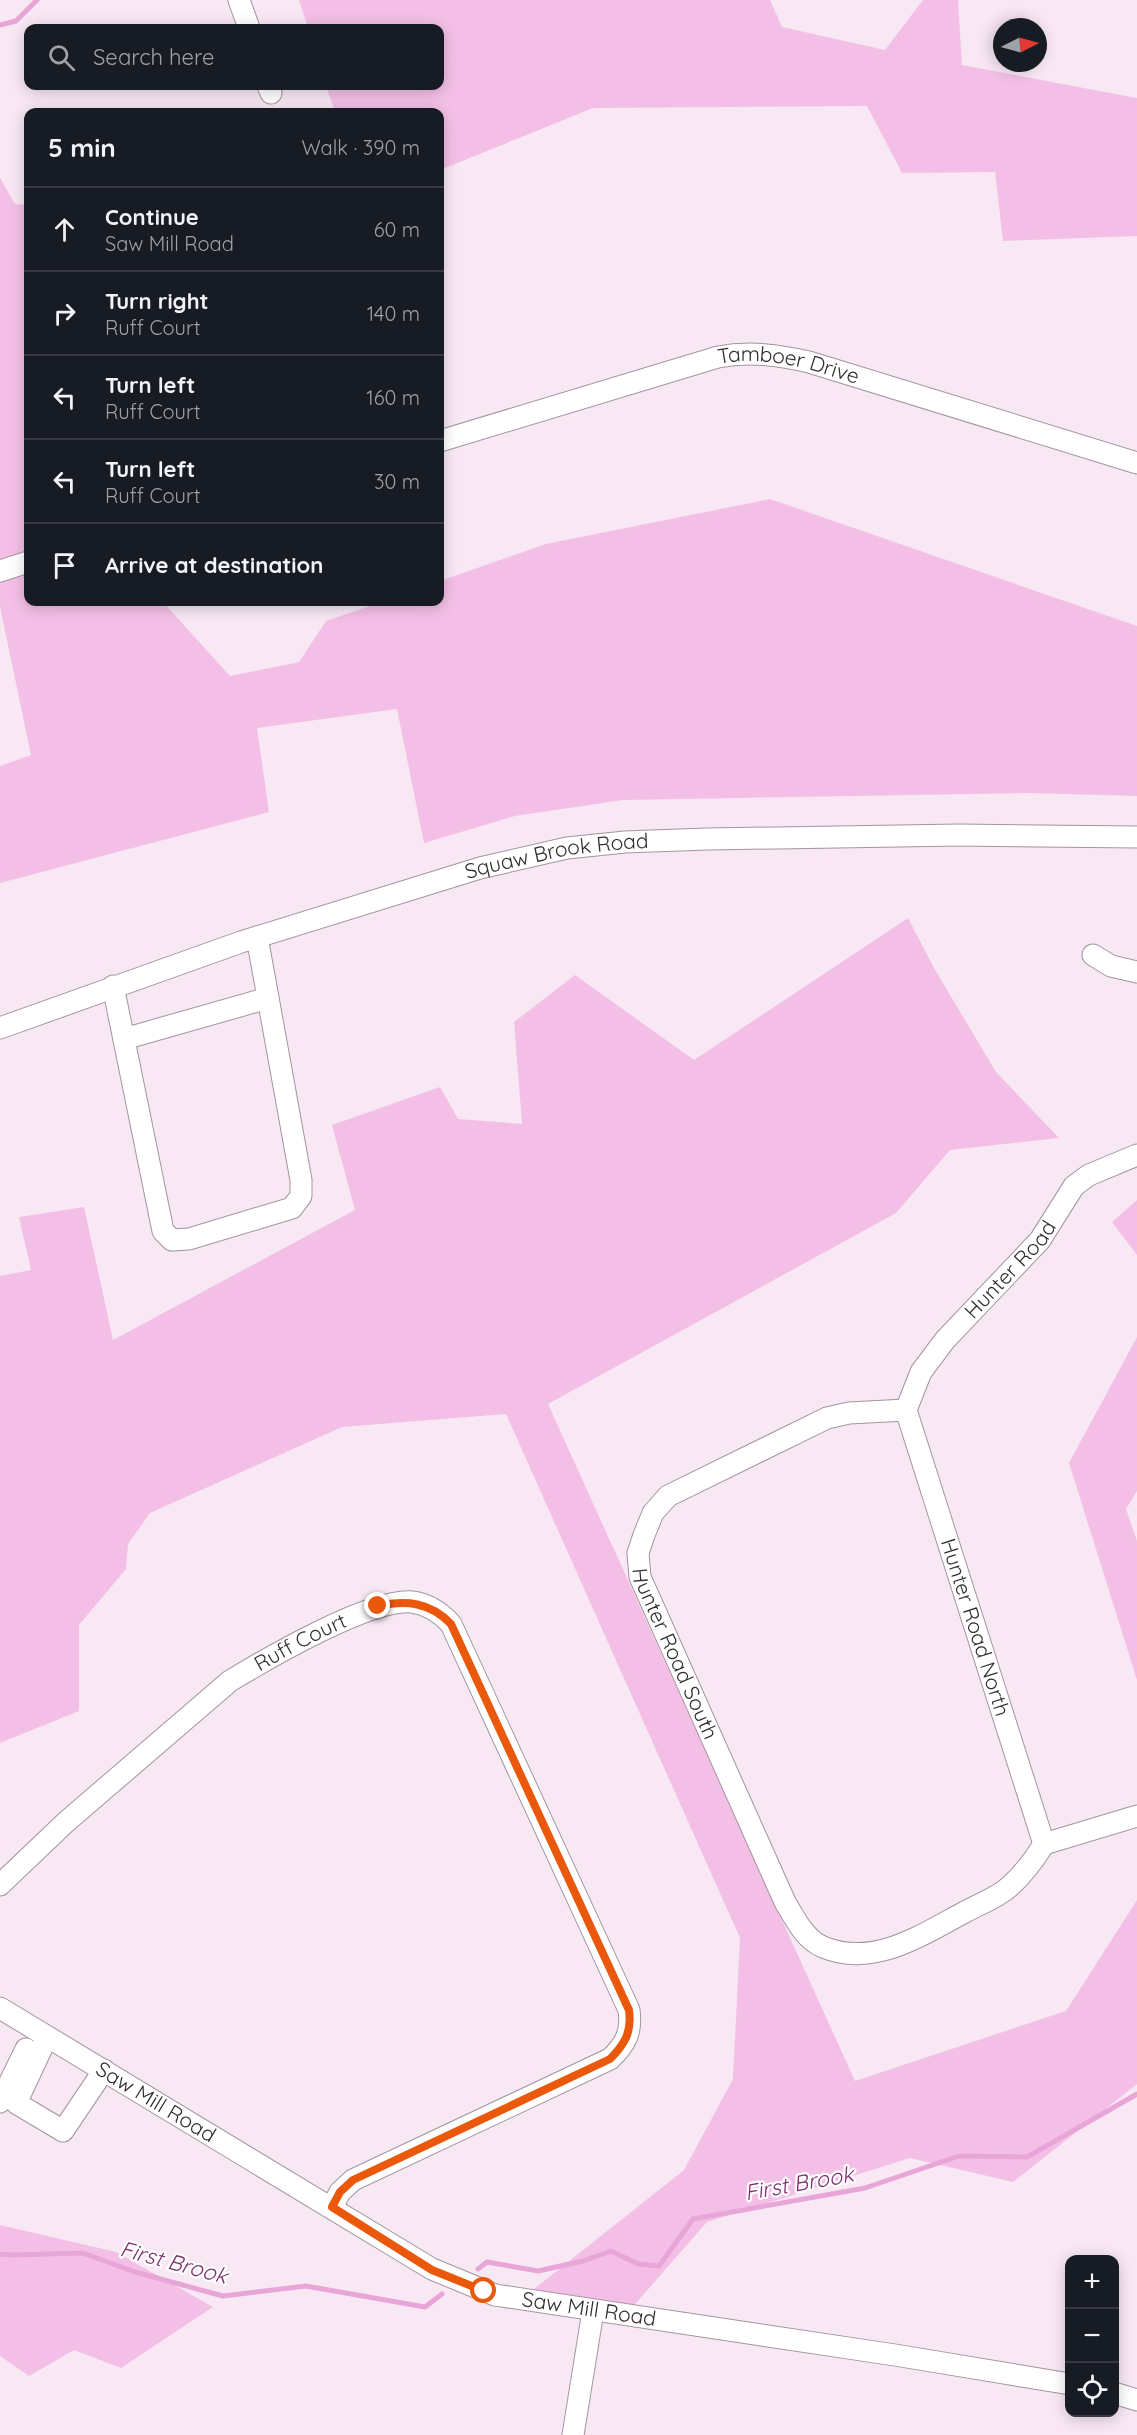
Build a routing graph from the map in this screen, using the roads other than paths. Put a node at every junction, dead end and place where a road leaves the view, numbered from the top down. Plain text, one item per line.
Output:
1 (239, 0) edge
2 (248, 24) edge
3 (444, 440) edge
4 (1137, 463) edge
5 (24, 563) edge
6 (0, 571) edge
7 (1137, 837) edge
8 (257, 937) junction
9 (1093, 954) dead end
10 (1137, 972) edge
11 (113, 986) junction
12 (268, 998) junction
13 (0, 1028) edge
14 (124, 1039) junction
15 (1137, 1155) edge
16 (906, 1410) junction
17 (1137, 1816) edge
18 (1044, 1844) junction
19 (0, 1885) edge
20 (0, 2008) edge
21 (42, 2033) junction
22 (104, 2070) junction
23 (0, 2102) edge
24 (332, 2207) junction
25 (593, 2311) junction
26 (1065, 2383) edge
27 (1119, 2395) edge
28 (1137, 2400) edge
29 (573, 2435) edge

1 - 2 street
3 - 4 street, Tamboer Drive
5 - 6 street
7 - 8 street, Squaw Brook Road
8 - 11 street, Squaw Brook Road
8 - 12 street
9 - 10 street
11 - 13 street, Squaw Brook Road
11 - 14 street
12 - 14 street
12 - 14 street
15 - 16 street, Hunter Road
16 - 18 street, Hunter Road North
16 - 18 street, Hunter Road South
17 - 18 street
19 - 24 street, Ruff Court
20 - 21 street, Saw Mill Road
21 - 22 street, Saw Mill Road
21 - 22 street
21 - 23 street
22 - 24 street, Saw Mill Road
24 - 25 street, Saw Mill Road
25 - 26 street, Saw Mill Road
25 - 29 street
27 - 28 street

